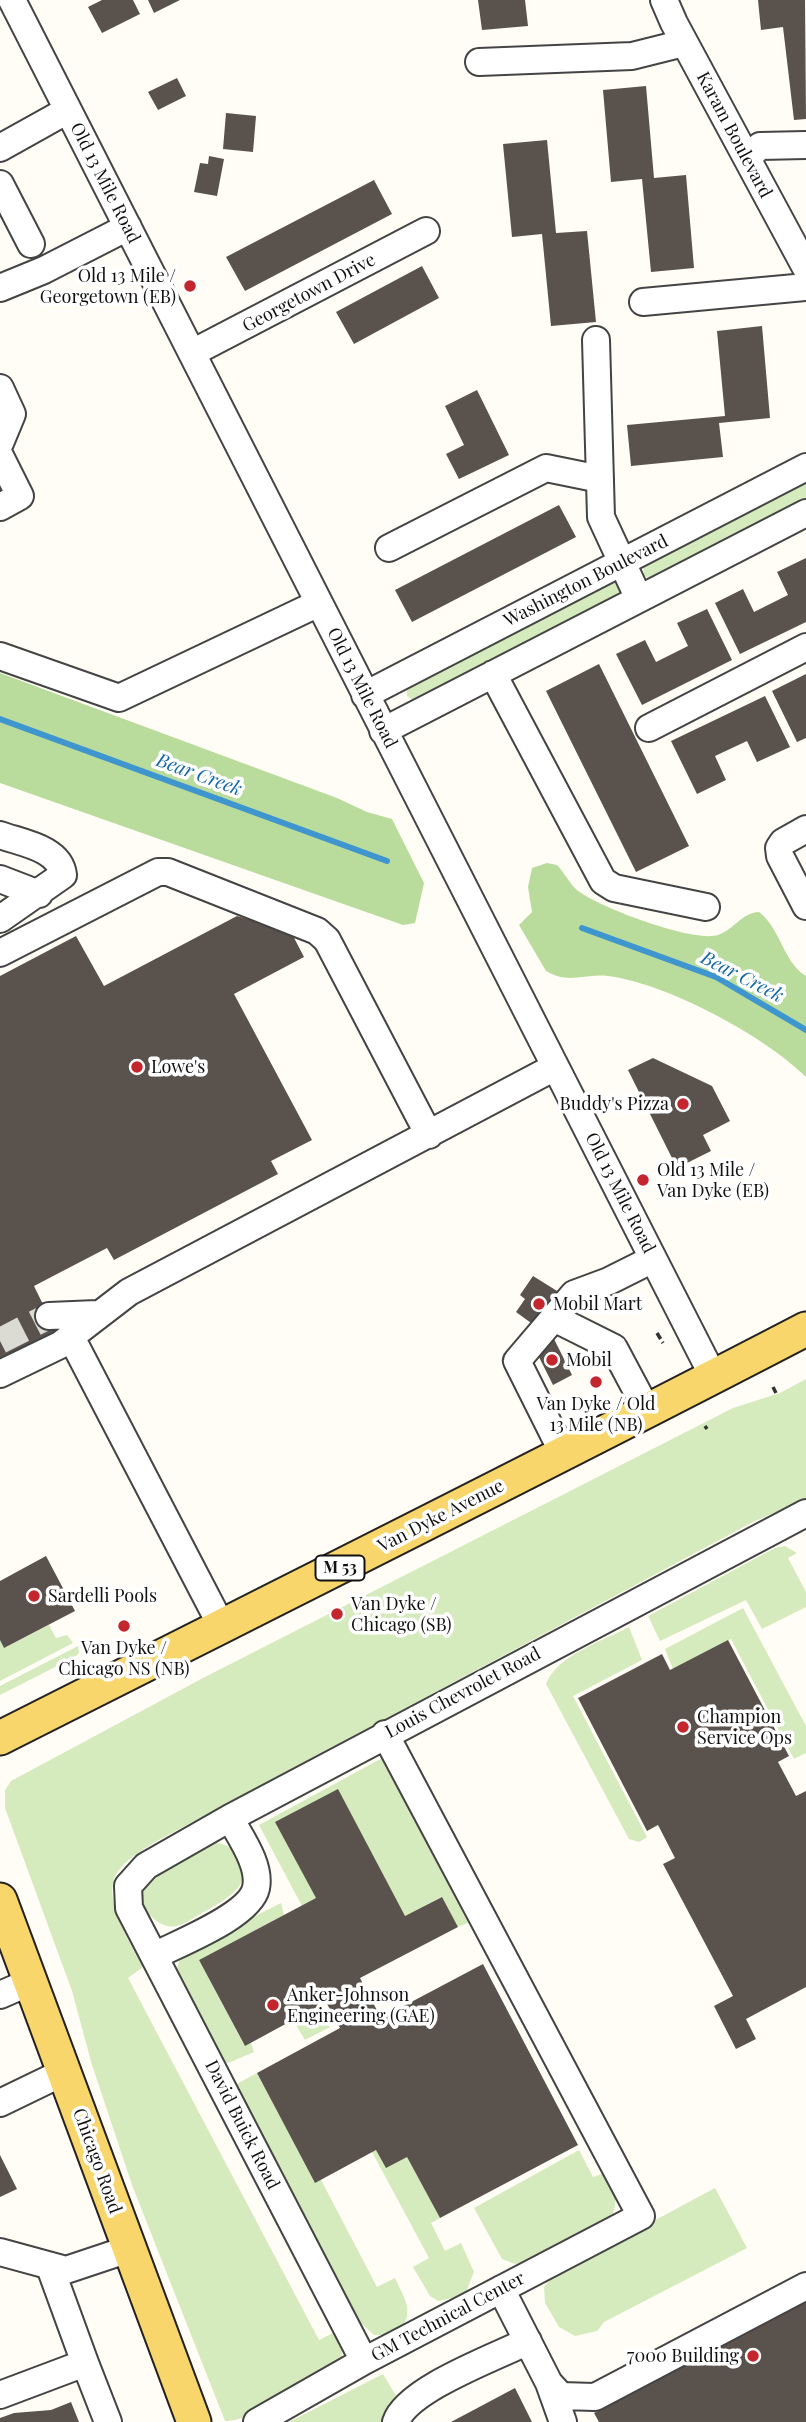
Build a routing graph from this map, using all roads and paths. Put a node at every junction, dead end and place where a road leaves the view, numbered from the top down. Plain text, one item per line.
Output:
1 (12, 0) edge
2 (664, 0) edge
3 (684, 43) junction
4 (479, 62) dead end
5 (68, 110) junction
6 (806, 145) edge
7 (0, 148) edge
8 (747, 158) junction
9 (0, 184) edge
10 (128, 227) junction
11 (426, 231) dead end
12 (31, 244) dead end
13 (806, 268) edge
14 (0, 288) edge
15 (806, 288) edge
16 (643, 302) dead end
17 (596, 340) dead end
18 (192, 353) junction
19 (0, 388) edge
20 (0, 443) edge
21 (0, 456) edge
22 (806, 467) edge
23 (600, 479) junction
24 (0, 507) edge
25 (806, 513) edge
26 (389, 548) dead end
27 (621, 563) junction
28 (639, 598) junction
29 (319, 603) junction
30 (806, 647) edge
31 (0, 656) edge
32 (493, 674) junction
33 (365, 695) junction
34 (649, 728) dead end
35 (383, 731) junction
36 (806, 829) edge
37 (0, 835) edge
38 (0, 879) edge
39 (39, 894) junction
40 (806, 906) edge
41 (706, 907) dead end
42 (0, 919) edge
43 (0, 953) edge
44 (555, 1067) junction
45 (429, 1135) junction
46 (653, 1259) junction
47 (97, 1314) junction
48 (49, 1316) tunnel mouth
49 (554, 1318) junction
50 (806, 1329) edge
51 (657, 1333) dead end
52 (71, 1337) junction
53 (663, 1343) dead end
54 (0, 1374) edge
55 (713, 1376) junction
56 (773, 1387) dead end
57 (776, 1393) dead end
58 (647, 1410) junction
59 (563, 1453) junction
60 (806, 1513) edge
61 (221, 1625) junction
62 (385, 1734) junction
63 (0, 1738) edge
64 (230, 1818) junction
65 (128, 1886) joint
66 (0, 1900) edge
67 (154, 1956) junction
68 (30, 1982) junction
69 (0, 1996) edge
70 (64, 2072) junction
71 (0, 2103) edge
72 (130, 2249) junction
73 (0, 2252) edge
74 (50, 2267) junction
75 (806, 2286) edge
76 (501, 2289) junction
77 (528, 2342) junction
78 (364, 2361) junction
79 (85, 2364) junction
80 (549, 2383) junction
81 (0, 2395) edge
82 (108, 2422) edge
83 (194, 2422) edge
84 (257, 2422) edge
85 (396, 2422) edge
86 (563, 2422) edge

1 - 5 street, Old 13 Mile Road
2 - 3 street, Karam Boulevard
3 - 4 street
3 - 8 street, Karam Boulevard
5 - 7 street
5 - 10 street, Old 13 Mile Road
6 - 8 street
8 - 13 street, Karam Boulevard
9 - 12 street
10 - 14 street
10 - 18 street, Old 13 Mile Road
11 - 18 street, Georgetown Drive
15 - 16 street
17 - 23 street
18 - 29 street, Old 13 Mile Road
19 - 20 street
21 - 24 street
22 - 27 street, Washington Boulevard
23 - 26 street
23 - 27 street
25 - 28 street
27 - 28 street
27 - 33 street, Washington Boulevard
28 - 32 street
29 - 31 street
29 - 33 street, Old 13 Mile Road
30 - 34 street
32 - 35 street
32 - 41 street
33 - 35 street, Old 13 Mile Road
35 - 44 street, Old 13 Mile Road
36 - 40 street
37 - 39 street
38 - 39 street
39 - 42 street
43 - 45 street
44 - 45 street
44 - 46 street, Old 13 Mile Road
45 - 47 street
46 - 49 street
46 - 55 street, Old 13 Mile Road
47 - 48 street
47 - 52 street
49 - 58 street
49 - 59 street
50 - 55 main road, Van Dyke Avenue / M 53
51 - 53 path
52 - 54 street
52 - 61 street
55 - 58 main road, Van Dyke Avenue / M 53
56 - 57 path
58 - 59 main road, Van Dyke Avenue / M 53
59 - 61 main road, Van Dyke Avenue / M 53
60 - 62 street, Louis Chevrolet Road
61 - 63 main road, Van Dyke Avenue / M 53
62 - 64 street, Louis Chevrolet Road
62 - 76 street, GM Technical Center
64 - 65 street, Louis Chevrolet Road
64 - 67 street
65 - 67 street, David Buick Road
66 - 68 main road, Chicago Road
67 - 78 street, David Buick Road
68 - 69 street
68 - 70 main road, Chicago Road
70 - 71 street
70 - 72 main road, Chicago Road
72 - 74 street
72 - 83 main road, Chicago Road
73 - 74 street
74 - 79 street
75 - 80 street
76 - 77 street
76 - 78 street, GM Technical Center
77 - 80 street
77 - 85 street
78 - 84 street, GM Technical Center
79 - 81 street
79 - 82 street
80 - 86 street

